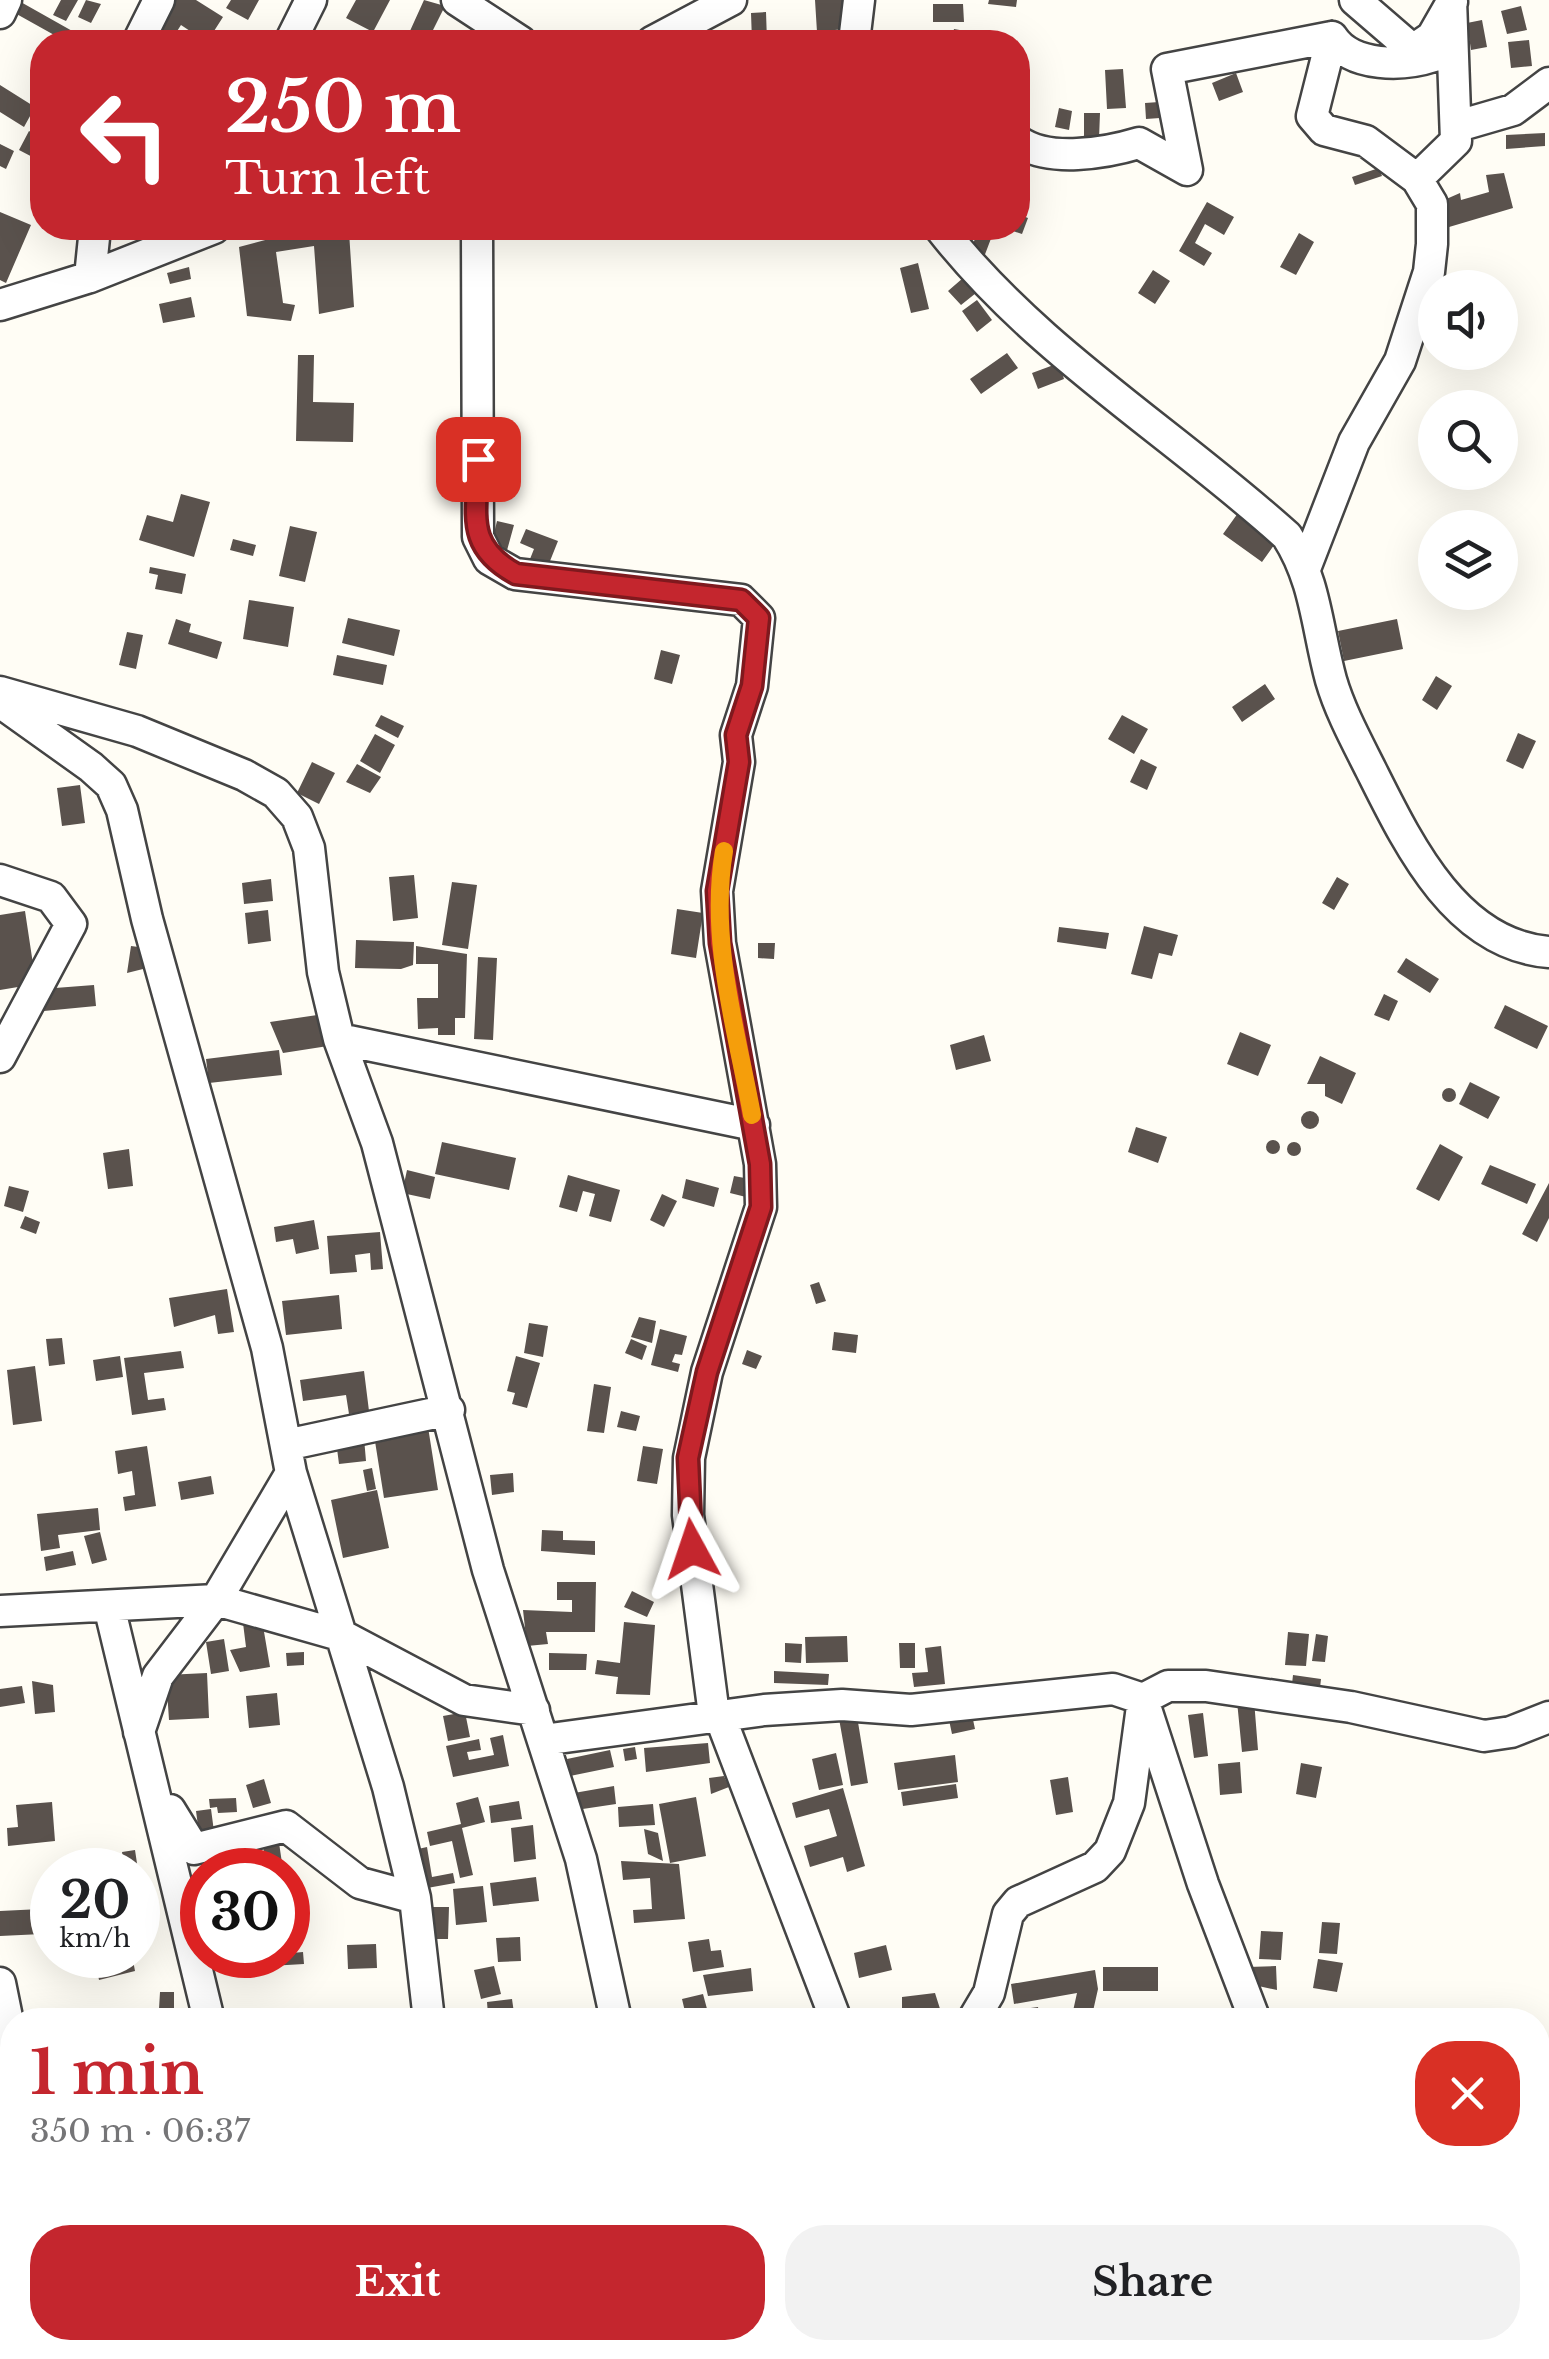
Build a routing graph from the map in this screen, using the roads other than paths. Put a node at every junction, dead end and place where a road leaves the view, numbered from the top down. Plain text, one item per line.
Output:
1 (6, 0) edge
2 (159, 0) edge
3 (311, 0) edge
4 (457, 0) edge
5 (731, 0) edge
6 (859, 0) edge
7 (1355, 0) edge
8 (1452, 1) edge
9 (0, 13) edge
10 (144, 30) edge
11 (296, 30) edge
12 (503, 30) edge
13 (675, 30) edge
14 (855, 30) edge
15 (1332, 37) junction
16 (1454, 49) junction
17 (1549, 83) edge
18 (1458, 126) junction
19 (1030, 149) edge
20 (1417, 178) junction
21 (94, 240) edge
22 (182, 240) edge
23 (477, 240) edge
24 (950, 240) edge
25 (90, 277) junction
26 (0, 305) edge
27 (1306, 566) junction
28 (0, 692) edge
29 (0, 702) edge
30 (0, 880) edge
31 (1549, 952) edge
32 (340, 1039) junction
33 (0, 1057) edge
34 (754, 1125) junction
35 (450, 1410) junction
36 (288, 1459) junction
37 (216, 1600) junction
38 (109, 1606) junction
39 (0, 1611) edge
40 (343, 1636) junction
41 (1143, 1699) junction
42 (534, 1710) junction
43 (764, 1710) junction
44 (716, 1715) junction
45 (1549, 1718) edge
46 (139, 1732) junction
47 (543, 1740) junction
48 (736, 1759) junction
49 (154, 1783) junction
50 (382, 1891) junction
51 (415, 1898) junction
52 (422, 1943) junction
53 (0, 1983) edge
54 (5, 2008) edge
55 (206, 2008) edge
56 (428, 2008) edge
57 (611, 2008) edge
58 (831, 2008) edge
59 (980, 2008) edge
60 (1250, 2008) edge

1 - 9 street
2 - 10 street
3 - 11 street
4 - 12 street
5 - 13 street
6 - 14 street
7 - 8 street
8 - 16 street
15 - 16 street
15 - 19 street
15 - 20 street
16 - 18 street
17 - 18 street
18 - 20 street
20 - 27 street
21 - 25 street
22 - 25 street
23 - 34 street
24 - 27 street
25 - 26 street
27 - 31 street
28 - 32 street
29 - 36 street
30 - 33 street
32 - 34 street
32 - 35 street
34 - 44 street
35 - 36 street
35 - 42 street
36 - 37 street
36 - 40 street
37 - 38 street
37 - 40 street
37 - 46 street
38 - 39 street
38 - 46 street
40 - 42 street
40 - 51 street
41 - 43 street
41 - 45 street
41 - 59 street
41 - 60 street
42 - 47 street
43 - 44 street
43 - 48 street
44 - 47 street
44 - 48 street
46 - 49 street
47 - 57 street
48 - 58 street
49 - 50 street
49 - 55 street
50 - 51 street
50 - 52 street
51 - 52 street
52 - 56 street
53 - 54 street

